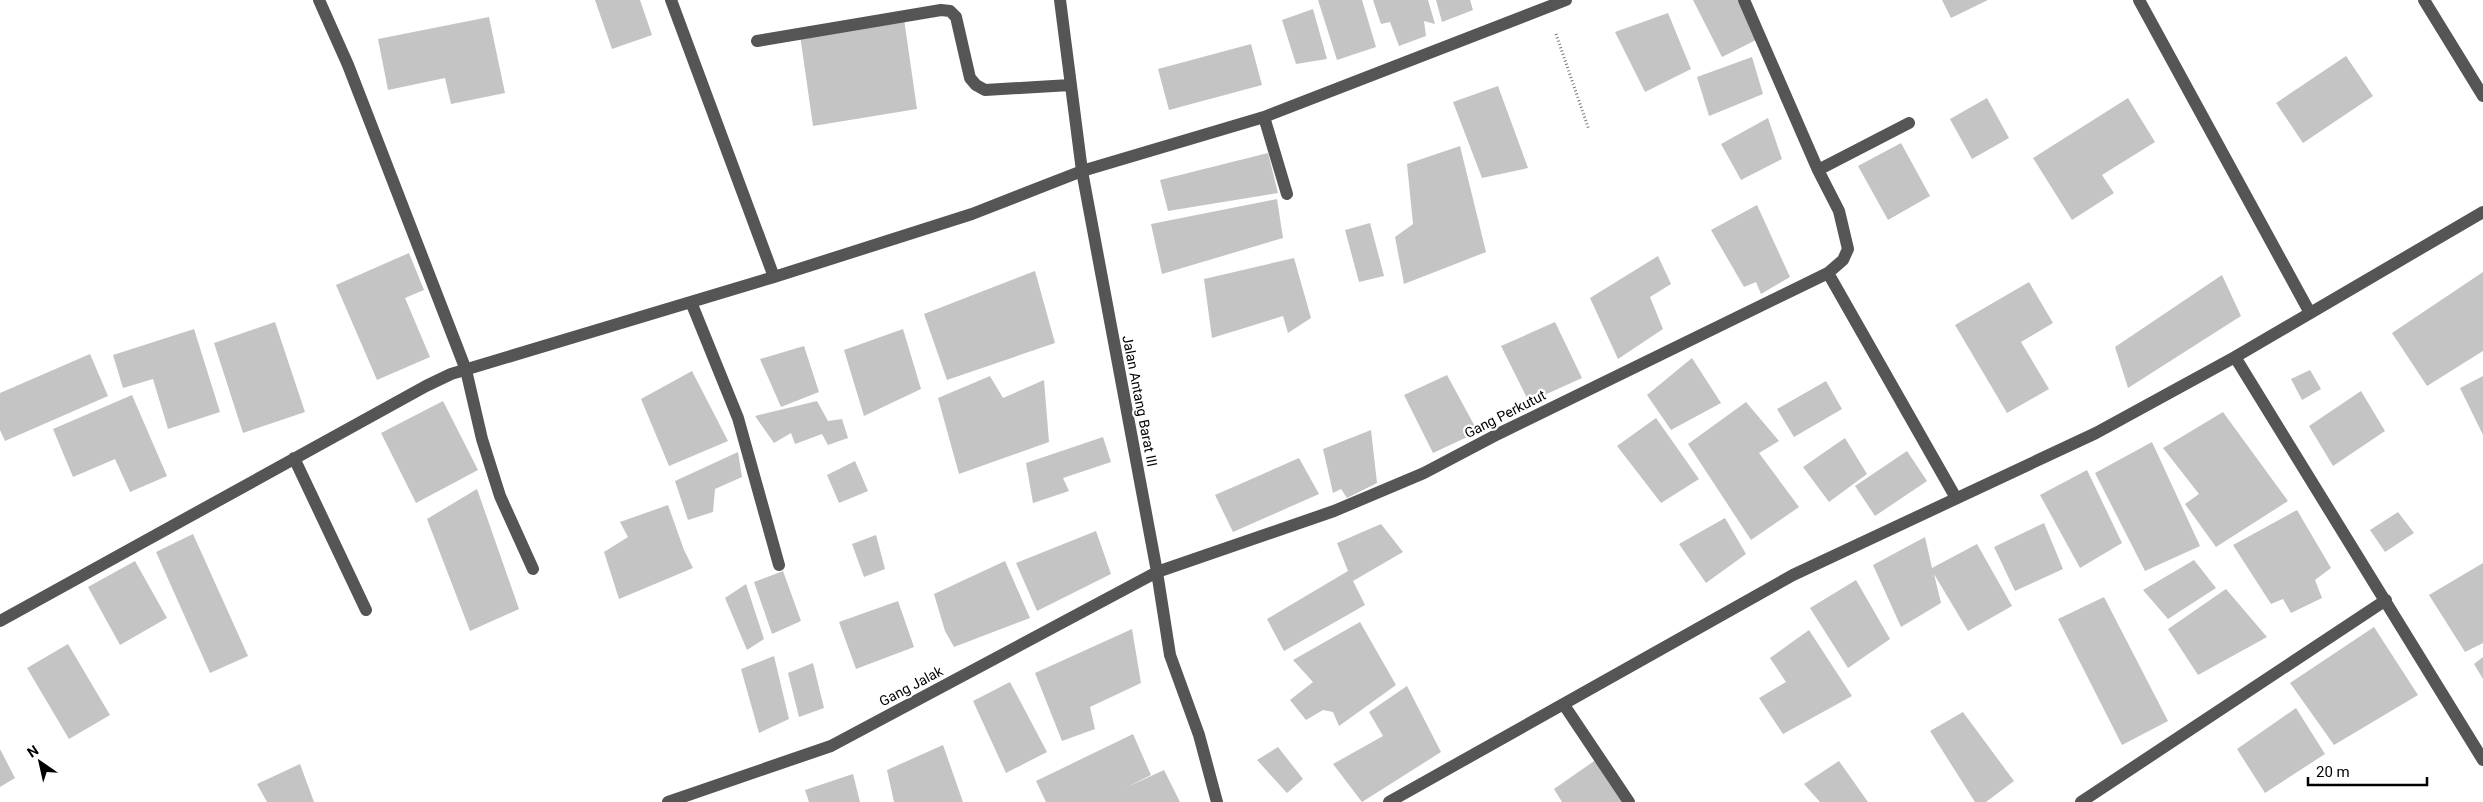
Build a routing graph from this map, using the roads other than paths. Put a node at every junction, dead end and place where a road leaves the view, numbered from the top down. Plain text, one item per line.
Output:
1 (320, 0) edge
2 (671, 0) edge
3 (1060, 0) edge
4 (1566, 0) edge
5 (1744, 0) edge
6 (2139, 0) edge
7 (2424, 0) edge
8 (757, 41) dead end
9 (1070, 85) junction
10 (2483, 96) edge
11 (1264, 117) junction
12 (1909, 123) dead end
13 (1818, 170) junction
14 (1082, 171) junction
15 (1287, 194) dead end
16 (2483, 212) edge
17 (1828, 273) junction
18 (774, 277) junction
19 (691, 302) junction
20 (2310, 313) junction
21 (2235, 356) junction
22 (466, 370) junction
23 (294, 458) junction
24 (1956, 498) junction
25 (779, 565) dead end
26 (533, 569) dead end
27 (1157, 572) junction
28 (2386, 600) junction
29 (366, 610) dead end
30 (0, 621) edge
31 (1564, 705) junction
32 (2483, 760) edge
33 (668, 802) edge
34 (1217, 802) edge
35 (1389, 802) edge
36 (1629, 802) edge
37 (2081, 802) edge

1 - 22 street
2 - 18 street
3 - 9 street, Jalan Antang Barat III
4 - 11 street
5 - 13 street
6 - 20 street
7 - 10 street
8 - 9 street
9 - 14 street, Jalan Antang Barat III
11 - 14 street
11 - 15 street
12 - 13 street
13 - 17 street, Gang Perkutut
14 - 18 street
14 - 27 street, Jalan Antang Barat III
16 - 20 street
17 - 24 street
17 - 27 street, Gang Perkutut
18 - 19 street
19 - 22 street
19 - 25 street
20 - 21 street
21 - 24 street
21 - 28 street
22 - 23 street
22 - 26 street
23 - 29 street
23 - 30 street
24 - 31 street
27 - 33 street, Gang Jalak
27 - 34 street, Jalan Antang Barat III
28 - 32 street
28 - 37 street
31 - 35 street
31 - 36 street

